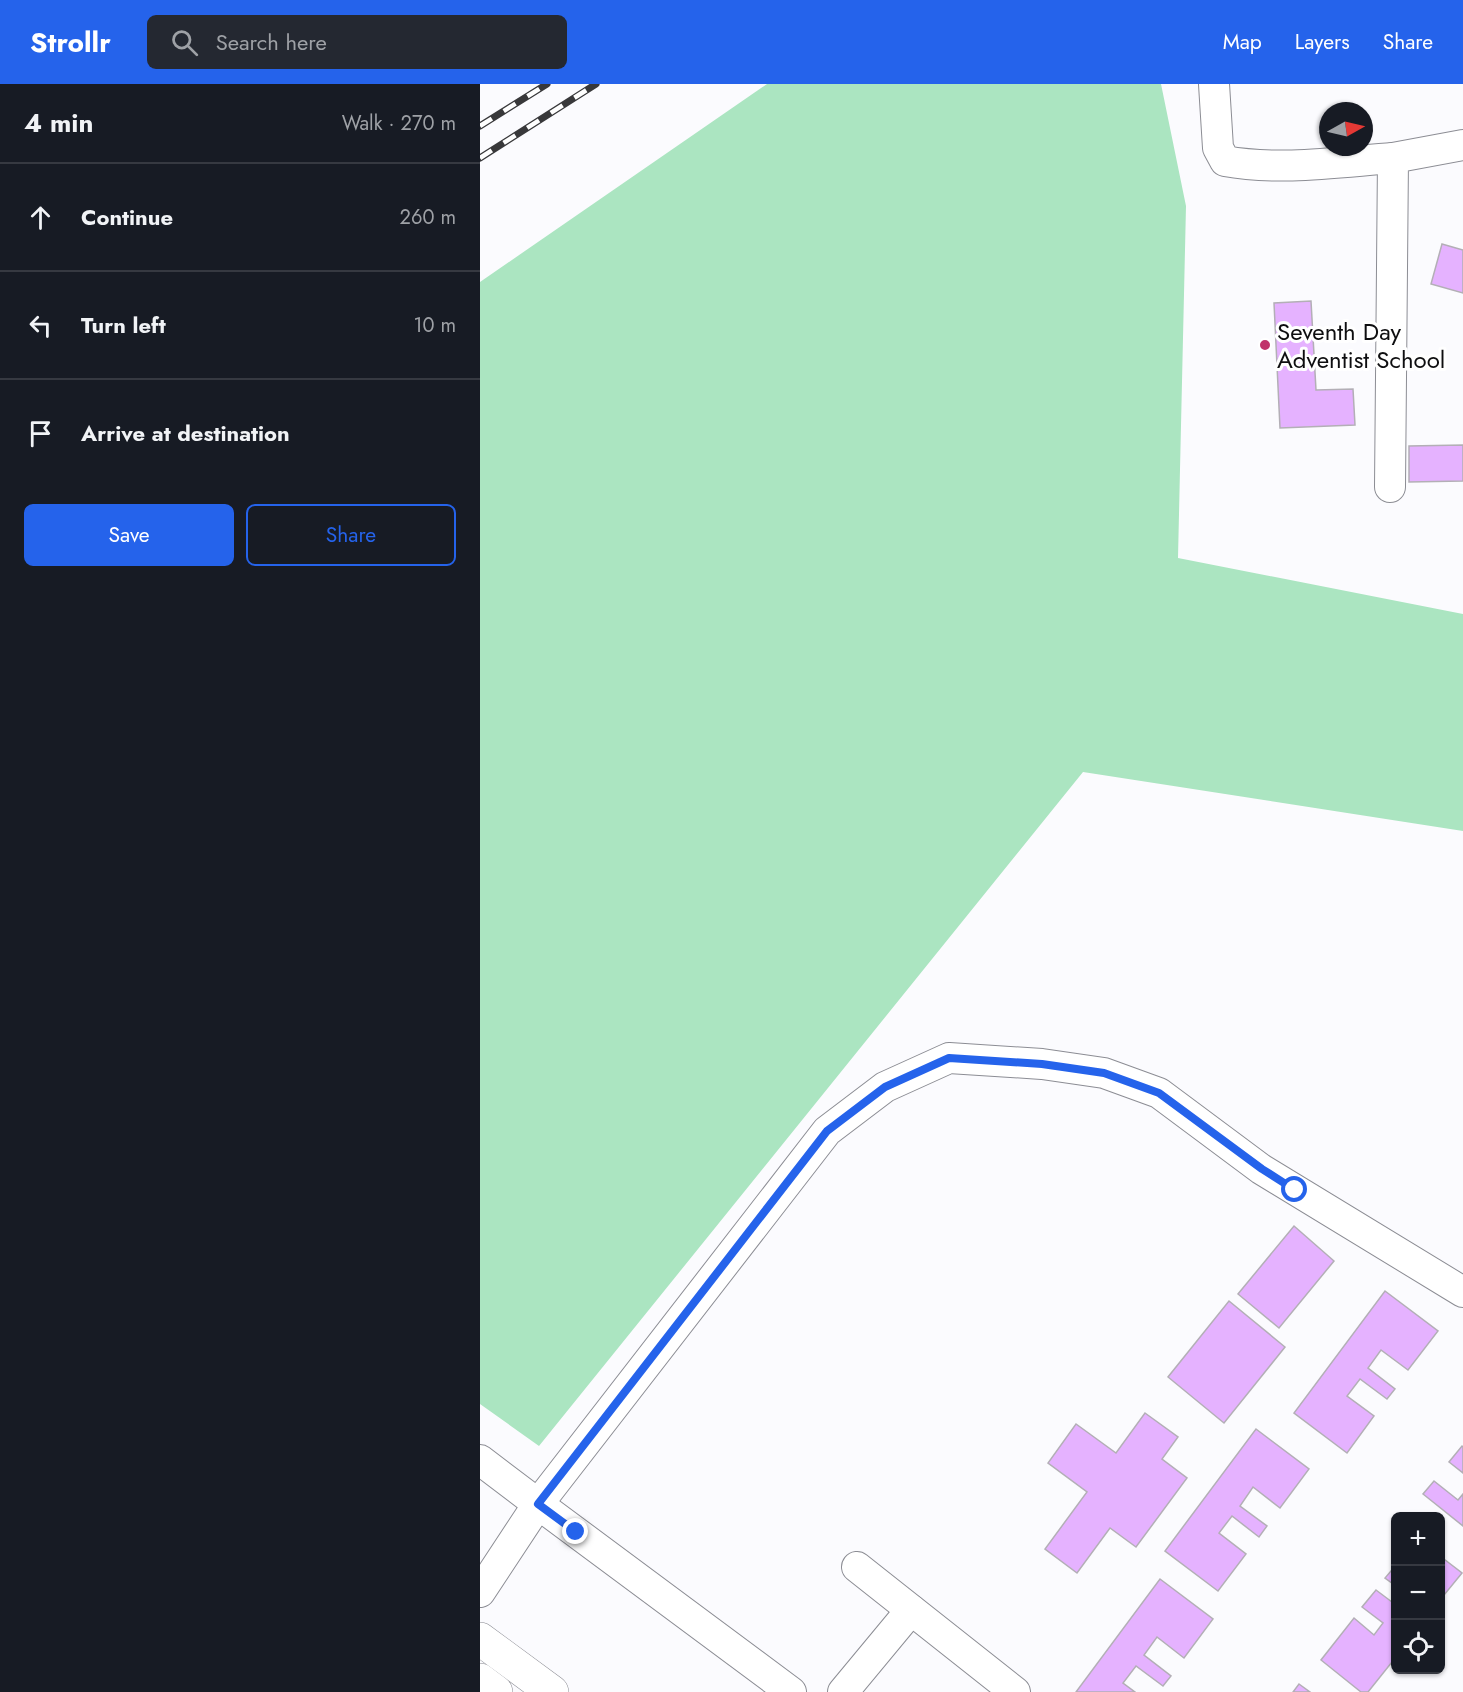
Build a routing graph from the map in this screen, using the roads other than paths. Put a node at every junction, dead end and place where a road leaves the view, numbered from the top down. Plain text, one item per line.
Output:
1 (1214, 84) edge
2 (1463, 145) edge
3 (1393, 158) junction
4 (1390, 487) dead end
5 (1463, 1292) edge
6 (480, 1460) edge
7 (538, 1504) junction
8 (857, 1567) dead end
9 (480, 1592) edge
10 (911, 1610) junction
11 (480, 1639) edge
12 (480, 1680) edge
13 (496, 1692) edge
14 (552, 1692) edge
15 (791, 1692) edge
16 (843, 1692) edge
17 (1015, 1692) edge

1 - 3 street
2 - 3 street
3 - 4 street
5 - 7 street
6 - 7 street
7 - 9 street
7 - 15 street
8 - 10 street
10 - 16 street
10 - 17 street
11 - 14 main road
12 - 13 main road

